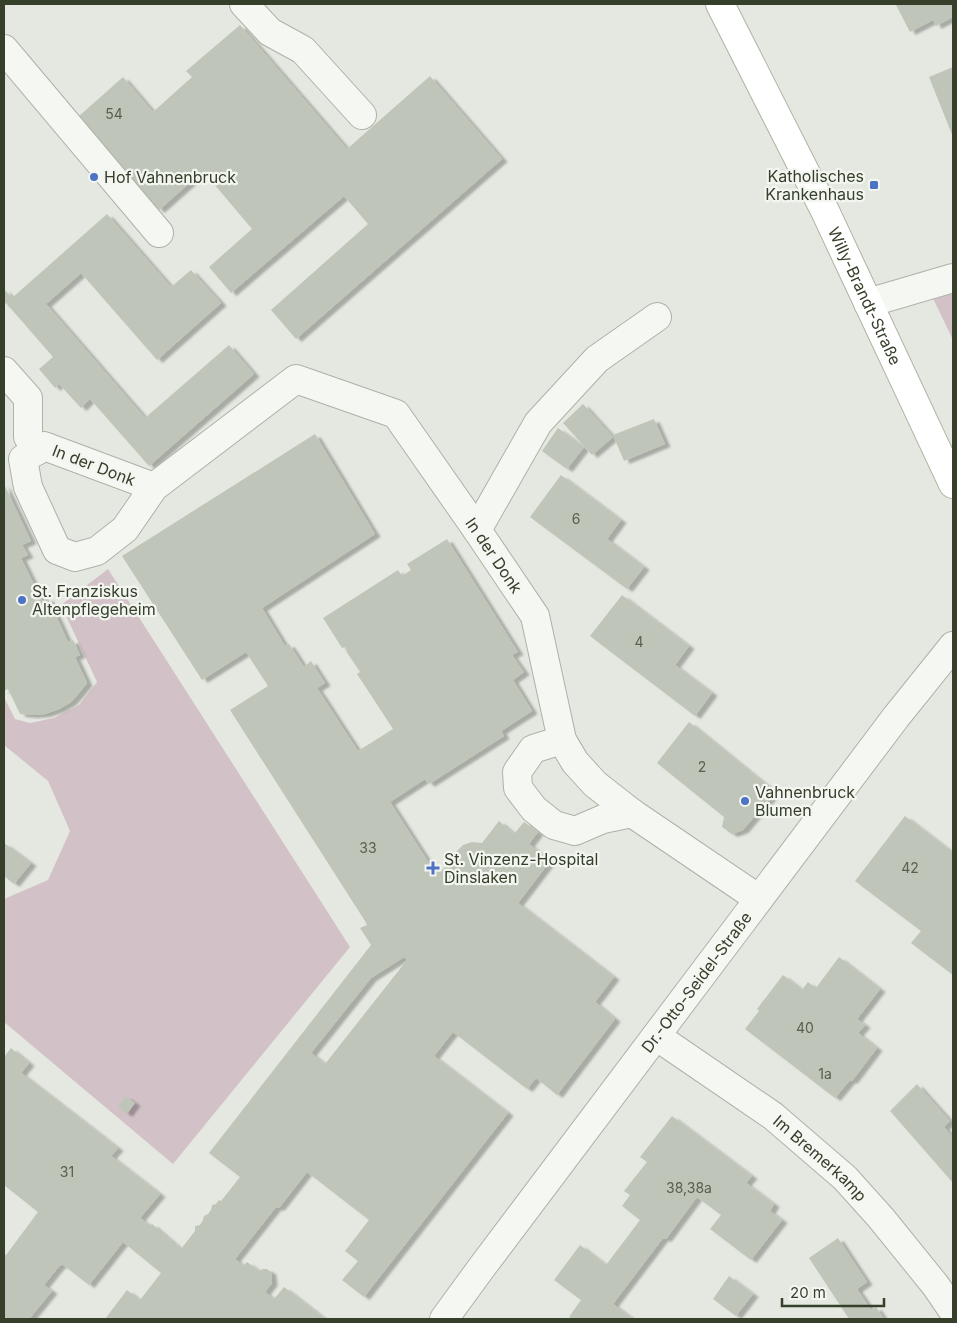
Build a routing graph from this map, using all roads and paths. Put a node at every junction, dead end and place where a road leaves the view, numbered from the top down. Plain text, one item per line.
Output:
1 (244, 4) edge
2 (720, 4) edge
3 (4, 49) edge
4 (362, 115) dead end
5 (159, 233) dead end
6 (953, 278) edge
7 (868, 304) junction
8 (657, 317) dead end
9 (4, 371) edge
10 (37, 451) junction
11 (953, 484) edge
12 (154, 487) junction
13 (477, 530) junction
14 (953, 646) edge
15 (562, 740) junction
16 (632, 813) junction
17 (759, 899) junction
18 (656, 1036) junction
19 (953, 1311) edge
20 (444, 1319) edge

1 - 4 street
2 - 7 main road, Willy-Brandt-Straße
3 - 5 street
6 - 7 street
7 - 11 main road, Willy-Brandt-Straße
8 - 13 street
9 - 10 street
10 - 12 street, In der Donk
10 - 12 street, In der Donk
12 - 13 street, In der Donk
13 - 15 street, In der Donk
14 - 17 street, Dr.-Otto-Seidel-Straße
15 - 16 street, In der Donk
15 - 16 street
16 - 17 street, In der Donk
17 - 18 street, Dr.-Otto-Seidel-Straße
18 - 19 street, Im Bremerkamp
18 - 20 street, Dr.-Otto-Seidel-Straße

